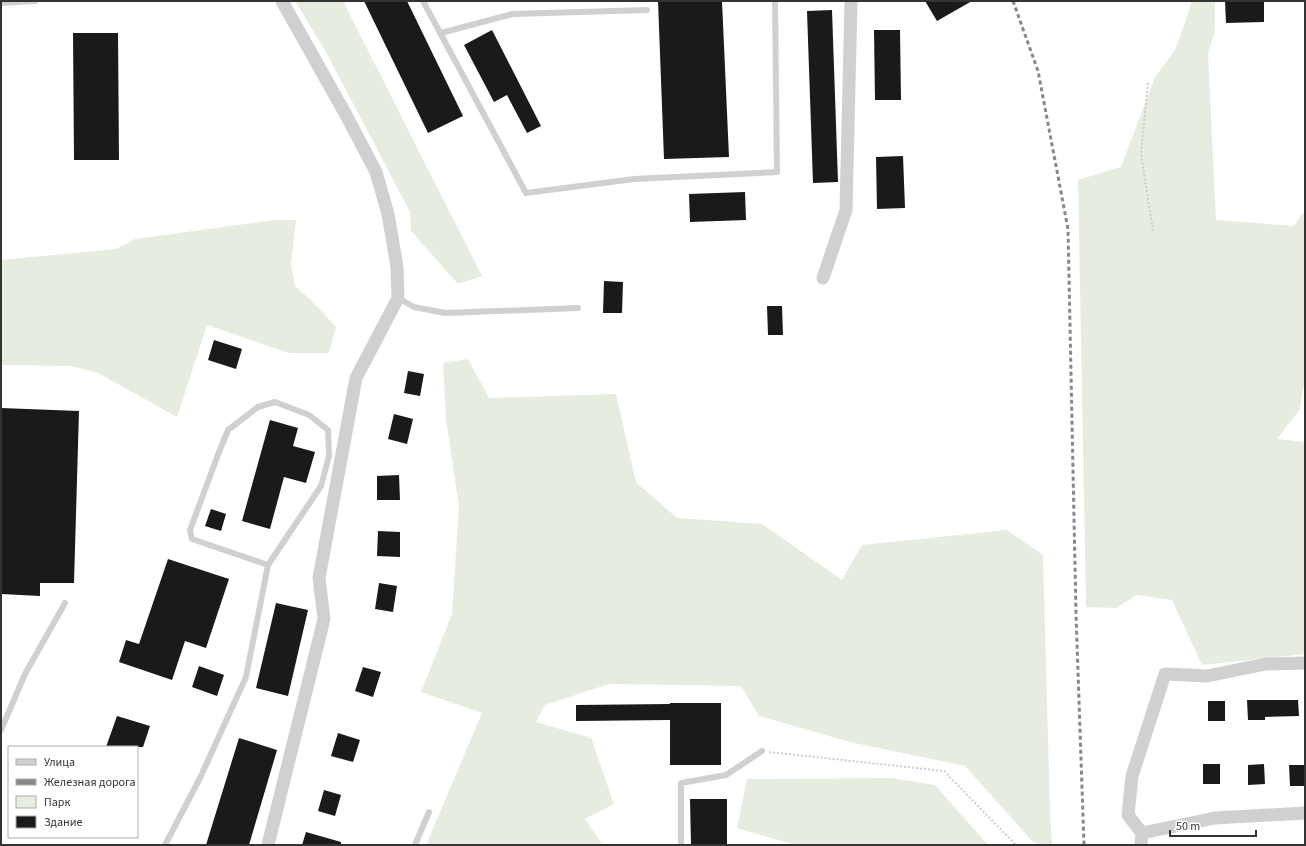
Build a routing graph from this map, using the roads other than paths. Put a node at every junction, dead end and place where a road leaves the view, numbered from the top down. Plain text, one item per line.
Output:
1 (35, 1) edge
2 (282, 1) edge
3 (423, 1) edge
4 (775, 1) edge
5 (851, 1) edge
6 (1, 3) edge
7 (647, 10) dead end
8 (441, 33) junction
9 (823, 278) dead end
10 (398, 298) junction
11 (578, 308) dead end
12 (268, 565) junction
13 (66, 603) dead end
14 (1305, 663) edge
15 (1, 730) edge
16 (762, 751) road end
17 (430, 812) dead end
18 (1305, 813) edge
19 (1142, 839) edge
20 (165, 845) edge
21 (268, 845) edge
22 (415, 845) edge
23 (681, 845) edge

1 - 6 lane
2 - 10 street
3 - 8 lane
4 - 8 lane
5 - 9 street
7 - 8 lane
10 - 11 lane
10 - 21 street
12 - 12 lane
12 - 20 lane
13 - 15 lane
14 - 19 street
16 - 23 lane
17 - 22 lane
18 - 19 street

